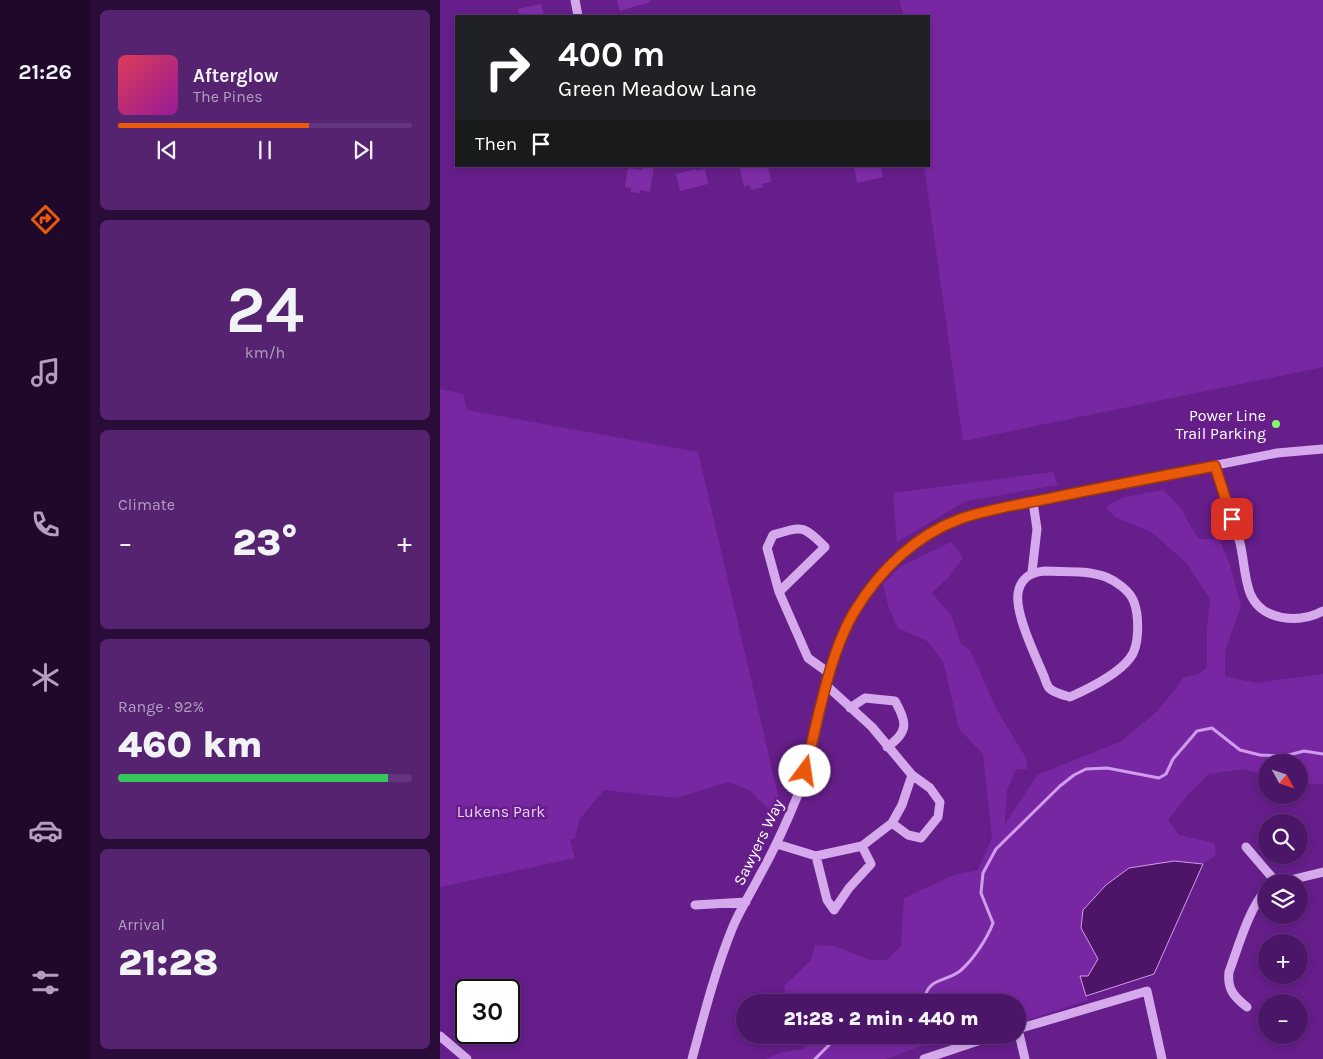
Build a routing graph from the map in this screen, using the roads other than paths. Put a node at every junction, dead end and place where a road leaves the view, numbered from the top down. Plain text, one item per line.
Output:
1 (575, 0) edge
2 (578, 15) edge
3 (1323, 449) edge
4 (1215, 466) junction
5 (1033, 502) junction
6 (1032, 572) junction
7 (779, 592) junction
8 (1323, 612) edge
9 (830, 673) junction
10 (827, 686) junction
11 (850, 708) junction
12 (887, 746) junction
13 (912, 775) junction
14 (892, 823) junction
15 (777, 844) junction
16 (862, 846) junction
17 (1246, 847) dead end
18 (816, 856) junction
19 (1323, 872) edge
20 (1269, 874) edge
21 (1308, 876) edge
22 (1258, 901) edge
23 (746, 902) junction
24 (695, 905) dead end
25 (1247, 1007) dead end
26 (1026, 1027) edge
27 (440, 1036) edge
28 (969, 1044) edge
29 (1022, 1044) edge
30 (467, 1059) edge
31 (692, 1059) edge
32 (924, 1059) edge
33 (1025, 1059) edge
34 (1162, 1059) edge

1 - 2 street
3 - 4 street, Sawyers Way
4 - 5 street, Sawyers Way
4 - 8 street
5 - 6 street
5 - 9 street, Sawyers Way
6 - 6 street
7 - 7 street
7 - 9 street
9 - 10 street, Sawyers Way
10 - 11 street
10 - 15 street, Sawyers Way
11 - 12 street
11 - 12 street
12 - 13 street
13 - 14 street
13 - 14 street
14 - 16 street
15 - 18 street
15 - 23 street, Sawyers Way
16 - 18 street
16 - 18 street
17 - 20 street
19 - 21 street
22 - 25 street
23 - 24 street
23 - 31 street, Sawyers Way
26 - 34 street
27 - 30 street
28 - 32 street
29 - 33 street

